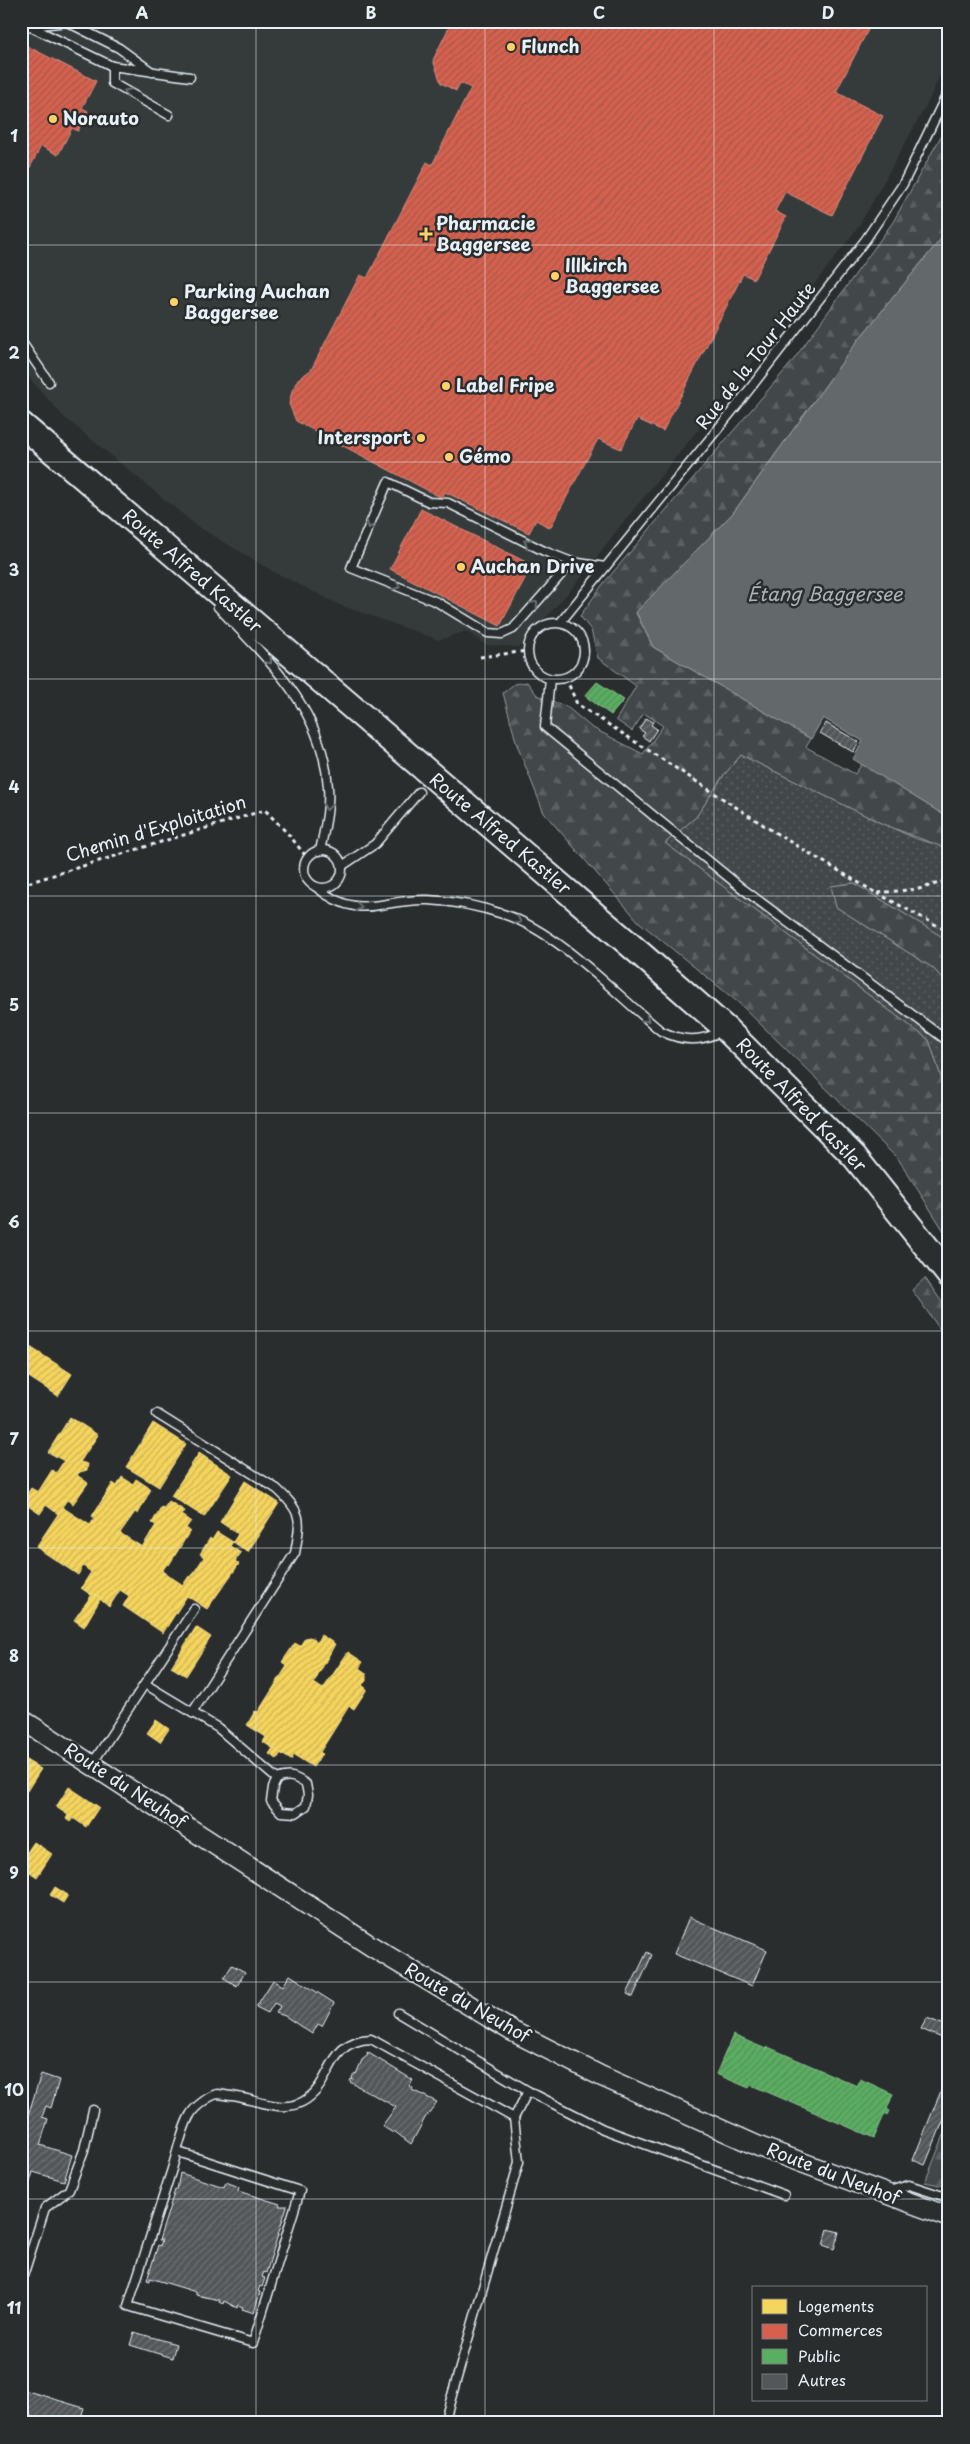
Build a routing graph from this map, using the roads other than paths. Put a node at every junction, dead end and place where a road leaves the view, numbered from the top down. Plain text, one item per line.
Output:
1 (25, 27) edge
2 (112, 66) junction
3 (152, 72) junction
4 (190, 77) dead end
5 (949, 90) edge
6 (170, 115) dead end
7 (21, 341) edge
8 (49, 382) dead end
9 (21, 424) edge
10 (151, 536) junction
11 (572, 562) junction
12 (605, 567) junction
13 (204, 592) dead end
14 (210, 599) dead end
15 (560, 623) junction
16 (550, 679) junction
17 (419, 792) dead end
18 (320, 851) junction
19 (342, 866) junction
20 (316, 887) junction
21 (726, 1029) junction
22 (949, 1042) edge
23 (949, 1275) edge
24 (157, 1414) dead end
25 (194, 1609) dead end
26 (145, 1684) junction
27 (192, 1713) junction
28 (21, 1718) edge
29 (92, 1764) junction
30 (277, 1779) junction
31 (398, 2014) dead end
32 (528, 2091) junction
33 (93, 2110) dead end
34 (514, 2118) junction
35 (178, 2152) junction
36 (881, 2193) junction
37 (784, 2196) dead end
38 (949, 2198) edge
39 (949, 2217) edge
40 (21, 2282) edge
41 (444, 2423) edge

1 - 2 lane
1 - 3 lane
2 - 3 lane
6 -> 2 lane
3 - 4 lane
5 - 12 lane, Rue de la Tour Haute
7 - 8 lane
9 - 10 main road, Route Alfred Kastler
10 - 13 lane
10 - 21 main road, Route Alfred Kastler
11 -> 11 lane
11 - 12 lane
12 - 15 lane, Rue de la Tour Haute
14 -> 18 lane
15 - 16 lane
15 - 16 lane
16 - 22 lane
17 - 19 lane
18 - 19 lane
18 - 20 lane
19 - 20 lane
20 -> 21 lane
21 - 23 main road, Route Alfred Kastler
24 - 27 lane
25 - 26 lane
26 - 27 lane
26 - 29 lane
27 - 30 lane
28 - 29 street, Route du Neuhof
29 - 36 street, Route du Neuhof
30 - 30 lane
31 - 32 lane
32 - 34 lane
32 - 37 lane
33 - 40 lane
34 - 35 lane
34 - 41 lane
35 - 35 lane
36 - 38 lane
36 - 39 street, Route du Neuhof

